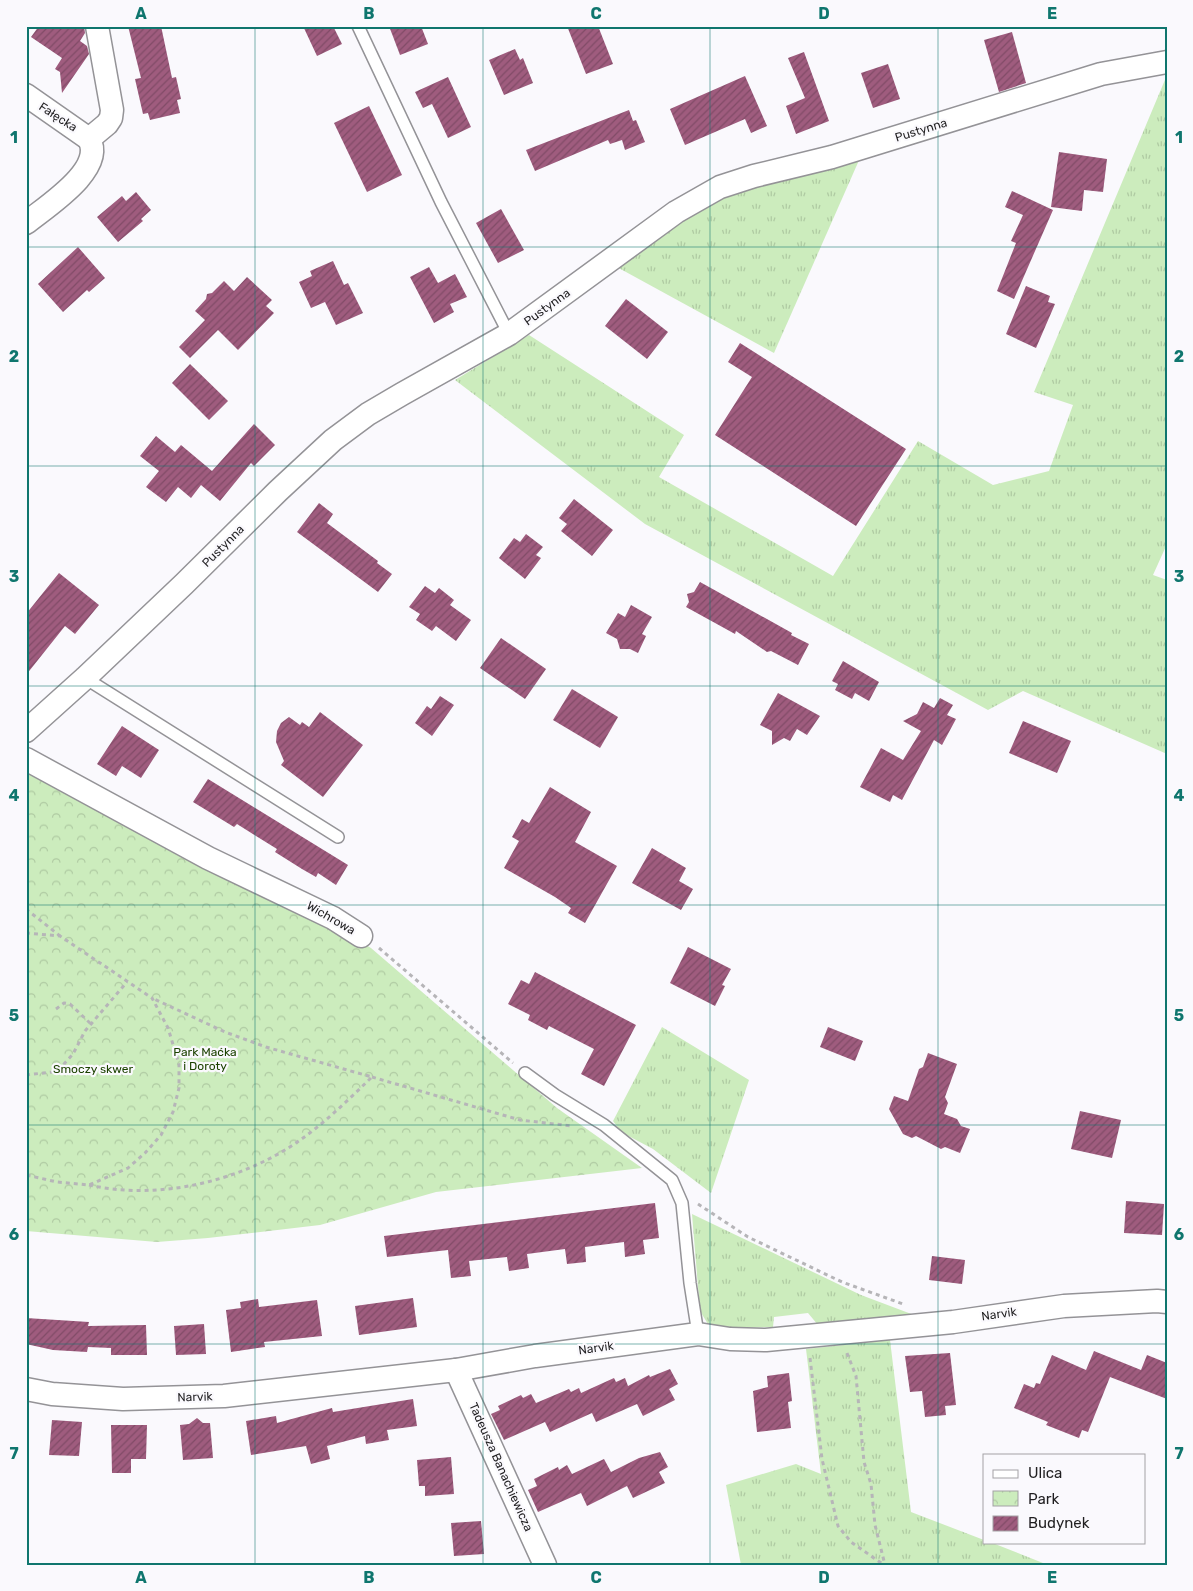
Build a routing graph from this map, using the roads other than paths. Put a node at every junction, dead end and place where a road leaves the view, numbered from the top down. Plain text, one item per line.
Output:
1 (97, 26) edge
2 (358, 26) edge
3 (1167, 62) edge
4 (26, 95) edge
5 (90, 139) junction
6 (26, 223) edge
7 (508, 334) junction
8 (85, 678) junction
9 (26, 732) edge
10 (26, 759) edge
11 (338, 837) dead end
12 (361, 936) road end
13 (524, 1073) road end
14 (1167, 1302) edge
15 (698, 1334) junction
16 (456, 1370) junction
17 (26, 1389) edge
18 (545, 1565) edge

1 - 5 street
2 - 7 lane
3 - 7 street, Pustynna
4 - 5 street, Fałęcka
5 - 6 street
7 - 8 street, Pustynna
8 - 9 street, Pustynna
8 - 11 lane
10 - 12 street, Wichrowa
13 - 15 lane
14 - 15 street, Narvik
15 - 16 street, Narvik
16 - 17 street, Narvik
16 - 18 street, Tadeusza Banachiewicza

